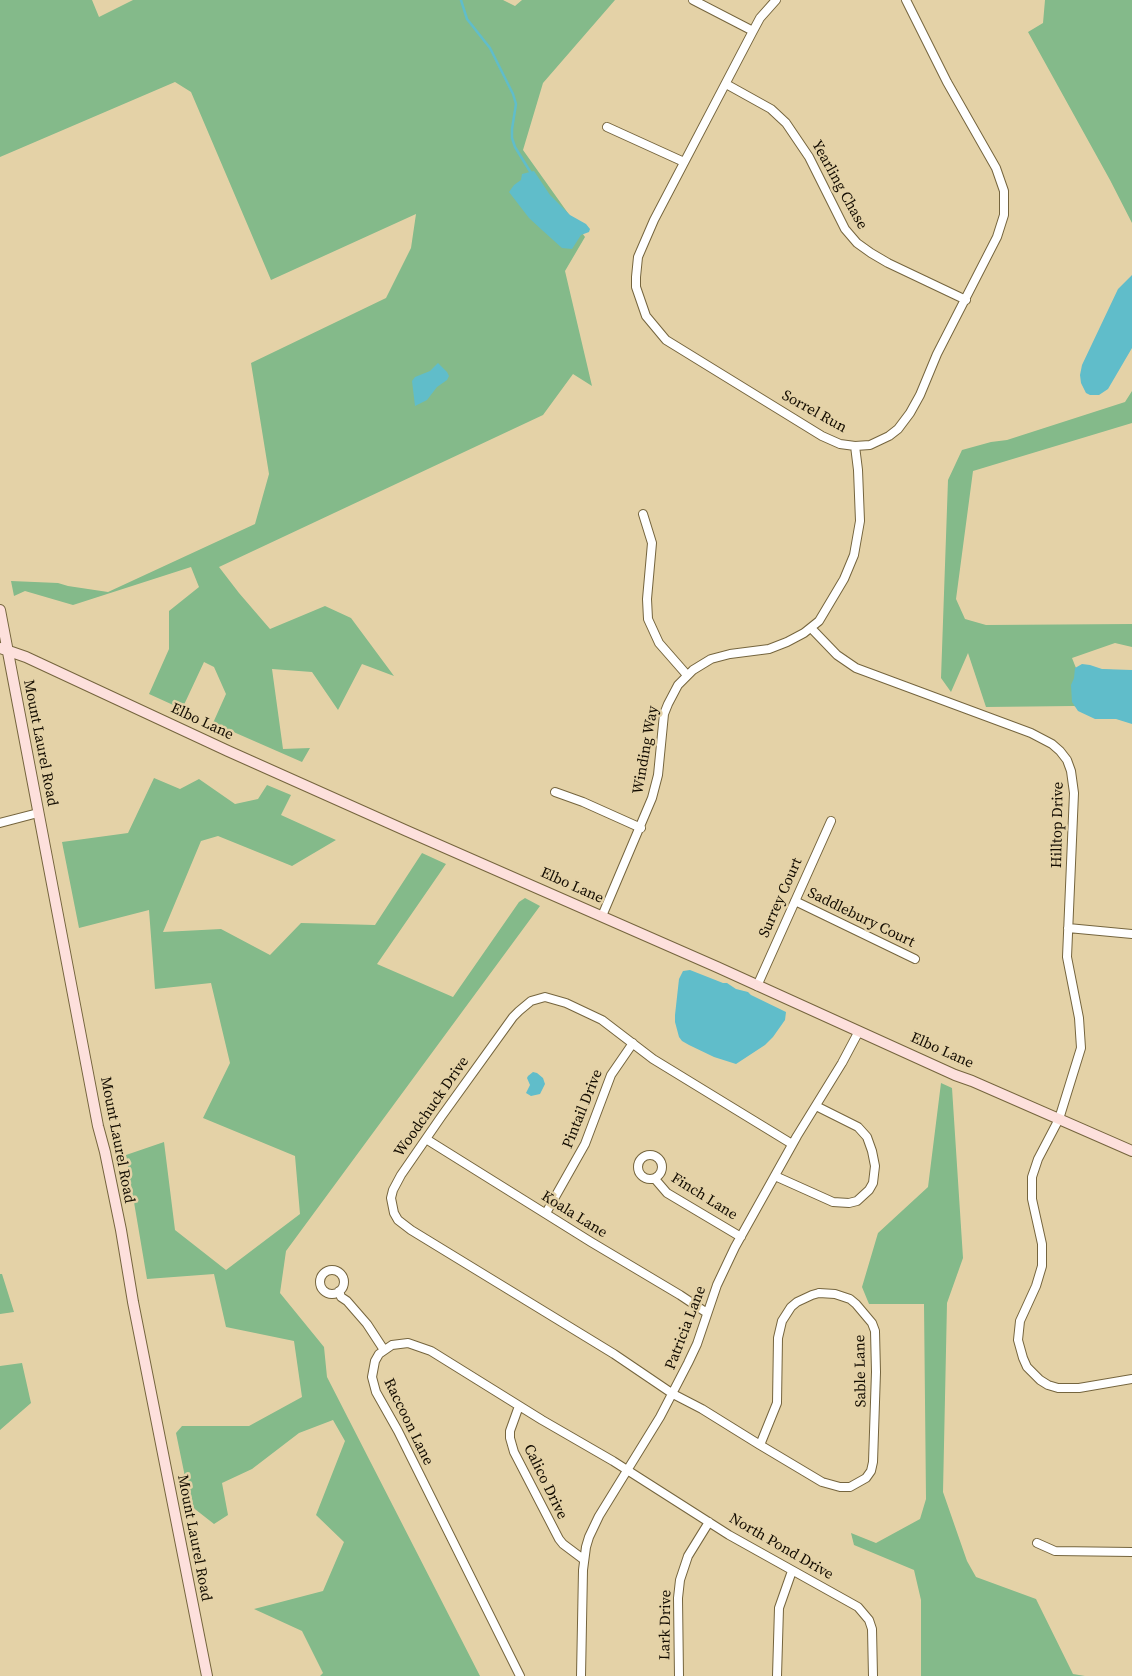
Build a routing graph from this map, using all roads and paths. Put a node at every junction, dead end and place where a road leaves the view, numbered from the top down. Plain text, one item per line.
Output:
1 (693, 0) edge
2 (776, 0) edge
3 (906, 0) edge
4 (753, 31) junction
5 (726, 84) junction
6 (607, 127) dead end
7 (684, 162) junction
8 (966, 300) junction
9 (855, 446) junction
10 (643, 514) dead end
11 (0, 610) edge
12 (811, 628) junction
13 (4, 649) edge
14 (687, 675) junction
15 (555, 792) dead end
16 (38, 814) junction
17 (831, 821) dead end
18 (0, 823) edge
19 (641, 828) junction
20 (795, 901) junction
21 (602, 916) junction
22 (1068, 928) junction
23 (1132, 934) edge
24 (915, 959) dead end
25 (757, 986) junction
26 (859, 1031) junction
27 (633, 1043) junction
28 (816, 1106) junction
29 (1059, 1119) junction
30 (426, 1140) junction
31 (792, 1144) junction
32 (1132, 1150) edge
33 (775, 1176) junction
34 (654, 1179) dead end
35 (546, 1213) junction
36 (741, 1237) junction
37 (339, 1292) dead end
38 (707, 1313) junction
39 (384, 1350) junction
40 (1132, 1379) edge
41 (672, 1394) junction
42 (519, 1406) junction
43 (760, 1444) junction
44 (628, 1471) junction
45 (710, 1522) junction
46 (1037, 1543) dead end
47 (1132, 1552) edge
48 (583, 1559) junction
49 (792, 1571) junction
50 (207, 1676) edge
51 (520, 1676) edge
52 (581, 1676) edge
53 (678, 1676) edge
54 (777, 1676) edge
55 (873, 1676) edge

1 - 4 street
2 - 4 street, Sorrel Run
3 - 8 street, Sorrel Run
4 - 5 street, Sorrel Run
5 - 7 street, Sorrel Run
5 - 8 street, Yearling Chase
6 - 7 street
7 - 9 street, Sorrel Run
8 - 9 street, Sorrel Run
9 - 12 street, Winding Way
10 - 14 street
11 - 13 street, Mount Laurel Road
12 - 14 street, Winding Way
12 - 22 street, Hilltop Drive
13 - 16 street, Mount Laurel Road
13 - 21 street, Elbo Lane
14 - 19 street, Winding Way
15 - 19 street
16 - 18 street
16 - 50 street, Mount Laurel Road
17 - 20 street, Surrey Court
19 - 21 street, Winding Way
20 - 24 street, Saddlebury Court
20 - 25 street, Surrey Court
21 - 25 street, Elbo Lane
22 - 23 street
22 - 29 street, Hilltop Drive
25 - 26 street, Elbo Lane
26 - 28 street, Patricia Lane
26 - 29 street, Elbo Lane
27 - 30 street, Woodchuck Drive
27 - 31 street, Woodchuck Drive
27 - 35 street, Pintail Drive
28 - 31 street, Patricia Lane
28 - 33 street
29 - 32 street, Elbo Lane
29 - 40 street, Hilltop Drive
30 - 35 street, Koala Lane
30 - 41 street, Woodchuck Drive
31 - 33 street, Patricia Lane
33 - 36 street, Patricia Lane
34 - 36 street, Finch Lane
35 - 38 street, Koala Lane
36 - 38 street, Patricia Lane
37 - 39 street
38 - 41 street, Patricia Lane
39 - 42 street
39 - 51 street, Raccoon Lane
41 - 43 street, Sable Lane
41 - 44 street, Patricia Lane
42 - 44 street
42 - 48 street, Calico Drive
43 - 43 street, Sable Lane
44 - 45 street, North Pond Drive
44 - 48 street, Patricia Lane
45 - 49 street, North Pond Drive
45 - 53 street, Lark Drive
46 - 47 street
48 - 52 street, Patricia Lane
49 - 54 street
49 - 55 street, North Pond Drive

